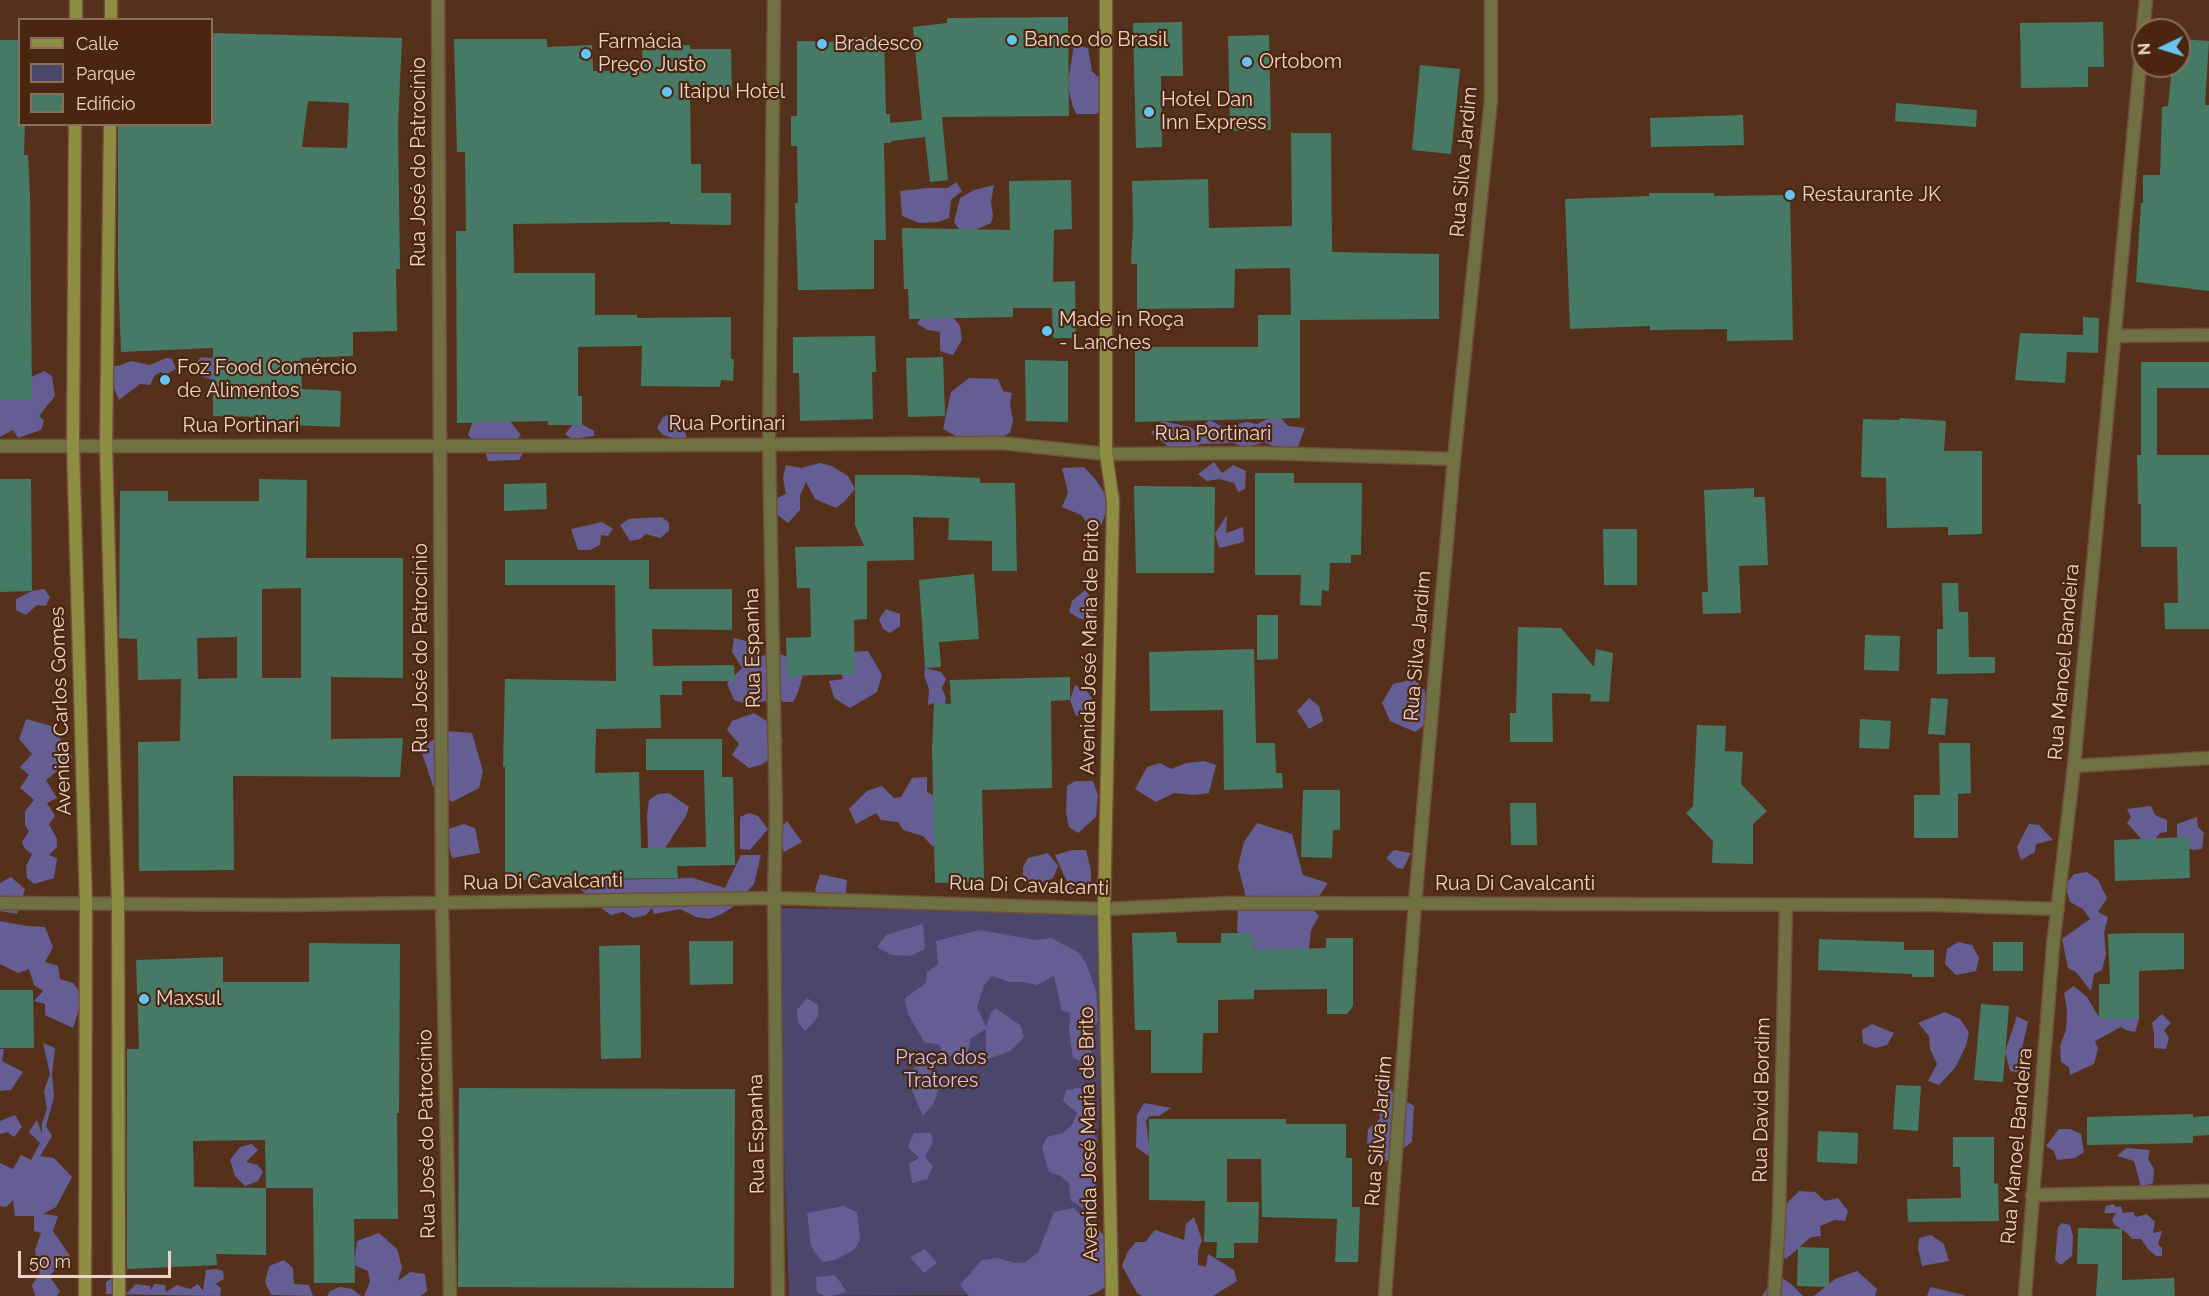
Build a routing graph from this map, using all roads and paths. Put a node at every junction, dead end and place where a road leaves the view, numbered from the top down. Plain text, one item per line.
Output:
1 (76, 0) edge
2 (111, 0) edge
3 (438, 0) edge
4 (774, 0) edge
5 (1107, 0) edge
6 (1491, 0) edge
7 (2146, 0) edge
8 (76, 18) edge
9 (111, 18) edge
10 (2144, 18) edge
11 (2139, 78) edge
12 (75, 126) edge
13 (110, 126) edge
14 (2209, 335) edge
15 (2114, 336) junction
16 (770, 443) junction
17 (73, 445) junction
18 (0, 446) edge
19 (106, 446) junction
20 (440, 446) junction
21 (1107, 454) junction
22 (1454, 459) junction
23 (2209, 758) edge
24 (2074, 766) junction
25 (774, 898) junction
26 (0, 903) edge
27 (442, 903) junction
28 (1415, 903) junction
29 (86, 904) junction
30 (118, 905) junction
31 (1785, 905) junction
32 (1104, 909) junction
33 (2058, 909) junction
34 (2209, 1191) edge
35 (2032, 1195) junction
36 (85, 1296) edge
37 (119, 1296) edge
38 (450, 1296) edge
39 (778, 1296) edge
40 (1112, 1296) edge
41 (1385, 1296) edge
42 (1774, 1296) edge
43 (2025, 1296) edge

1 - 8 street
2 - 9 street
3 - 20 street, Rua José do Patrocínio
4 - 16 street, Rua Espanha
5 - 21 street, Avenida José Maria de Brito
6 - 22 street, Rua Silva Jardim
7 - 10 street, Rua Manoel Bandeira
11 - 15 street, Rua Manoel Bandeira
12 - 17 street, Avenida Carlos Gomes
13 - 19 street
14 - 15 street
15 - 24 street, Rua Manoel Bandeira
16 - 20 street, Rua Portinari
16 - 21 street, Rua Portinari
16 - 25 street, Rua Espanha
17 - 18 street, Rua Portinari
17 - 19 street, Rua Portinari
17 - 29 street, Avenida Carlos Gomes
19 - 20 street, Rua Portinari
19 - 30 street
20 - 27 street, Rua José do Patrocínio
21 - 22 street, Rua Portinari
21 - 32 street, Avenida José Maria de Brito
22 - 28 street, Rua Silva Jardim
23 - 24 street
24 - 33 street, Rua Manoel Bandeira
25 - 27 street, Rua Di Cavalcanti
25 - 32 street, Rua Di Cavalcanti
25 - 39 street, Rua Espanha
26 - 29 street, Rua Di Cavalcanti
27 - 30 street, Rua Di Cavalcanti
27 - 38 street, Rua José do Patrocínio
28 - 31 street, Rua Di Cavalcanti
28 - 32 street, Rua Di Cavalcanti
28 - 41 street, Rua Silva Jardim
29 - 30 street, Rua Di Cavalcanti
29 - 36 street, Avenida Carlos Gomes
30 - 37 street
31 - 33 street, Rua Di Cavalcanti
31 - 42 street, Rua David Bordim
32 - 40 street, Avenida José Maria de Brito
33 - 35 street, Rua Manoel Bandeira
34 - 35 street
35 - 43 street, Rua Manoel Bandeira

